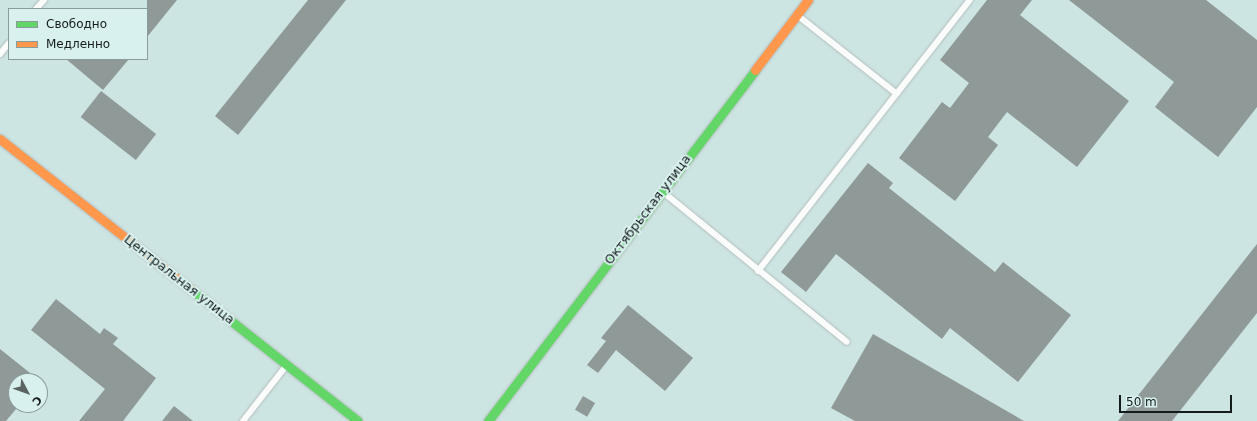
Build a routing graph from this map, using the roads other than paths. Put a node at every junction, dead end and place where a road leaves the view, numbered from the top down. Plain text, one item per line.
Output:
1 (44, 0) edge
2 (808, 0) edge
3 (970, 0) edge
4 (37, 8) edge
5 (797, 14) junction
6 (8, 44) edge
7 (0, 54) edge
8 (897, 94) junction
9 (0, 139) edge
10 (662, 191) junction
11 (758, 271) junction
12 (848, 342) dead end
13 (287, 364) junction
14 (243, 421) edge
15 (358, 421) edge
16 (488, 421) edge

1 - 4 lane
2 - 5 street, Октябрьская улица
3 - 8 lane
5 - 8 lane
5 - 10 street, Октябрьская улица
6 - 7 lane
8 - 11 lane
9 - 13 street, Центральная улица
10 - 11 lane
10 - 16 street, Октябрьская улица
11 - 12 lane
13 - 14 lane
13 - 15 street, Центральная улица

